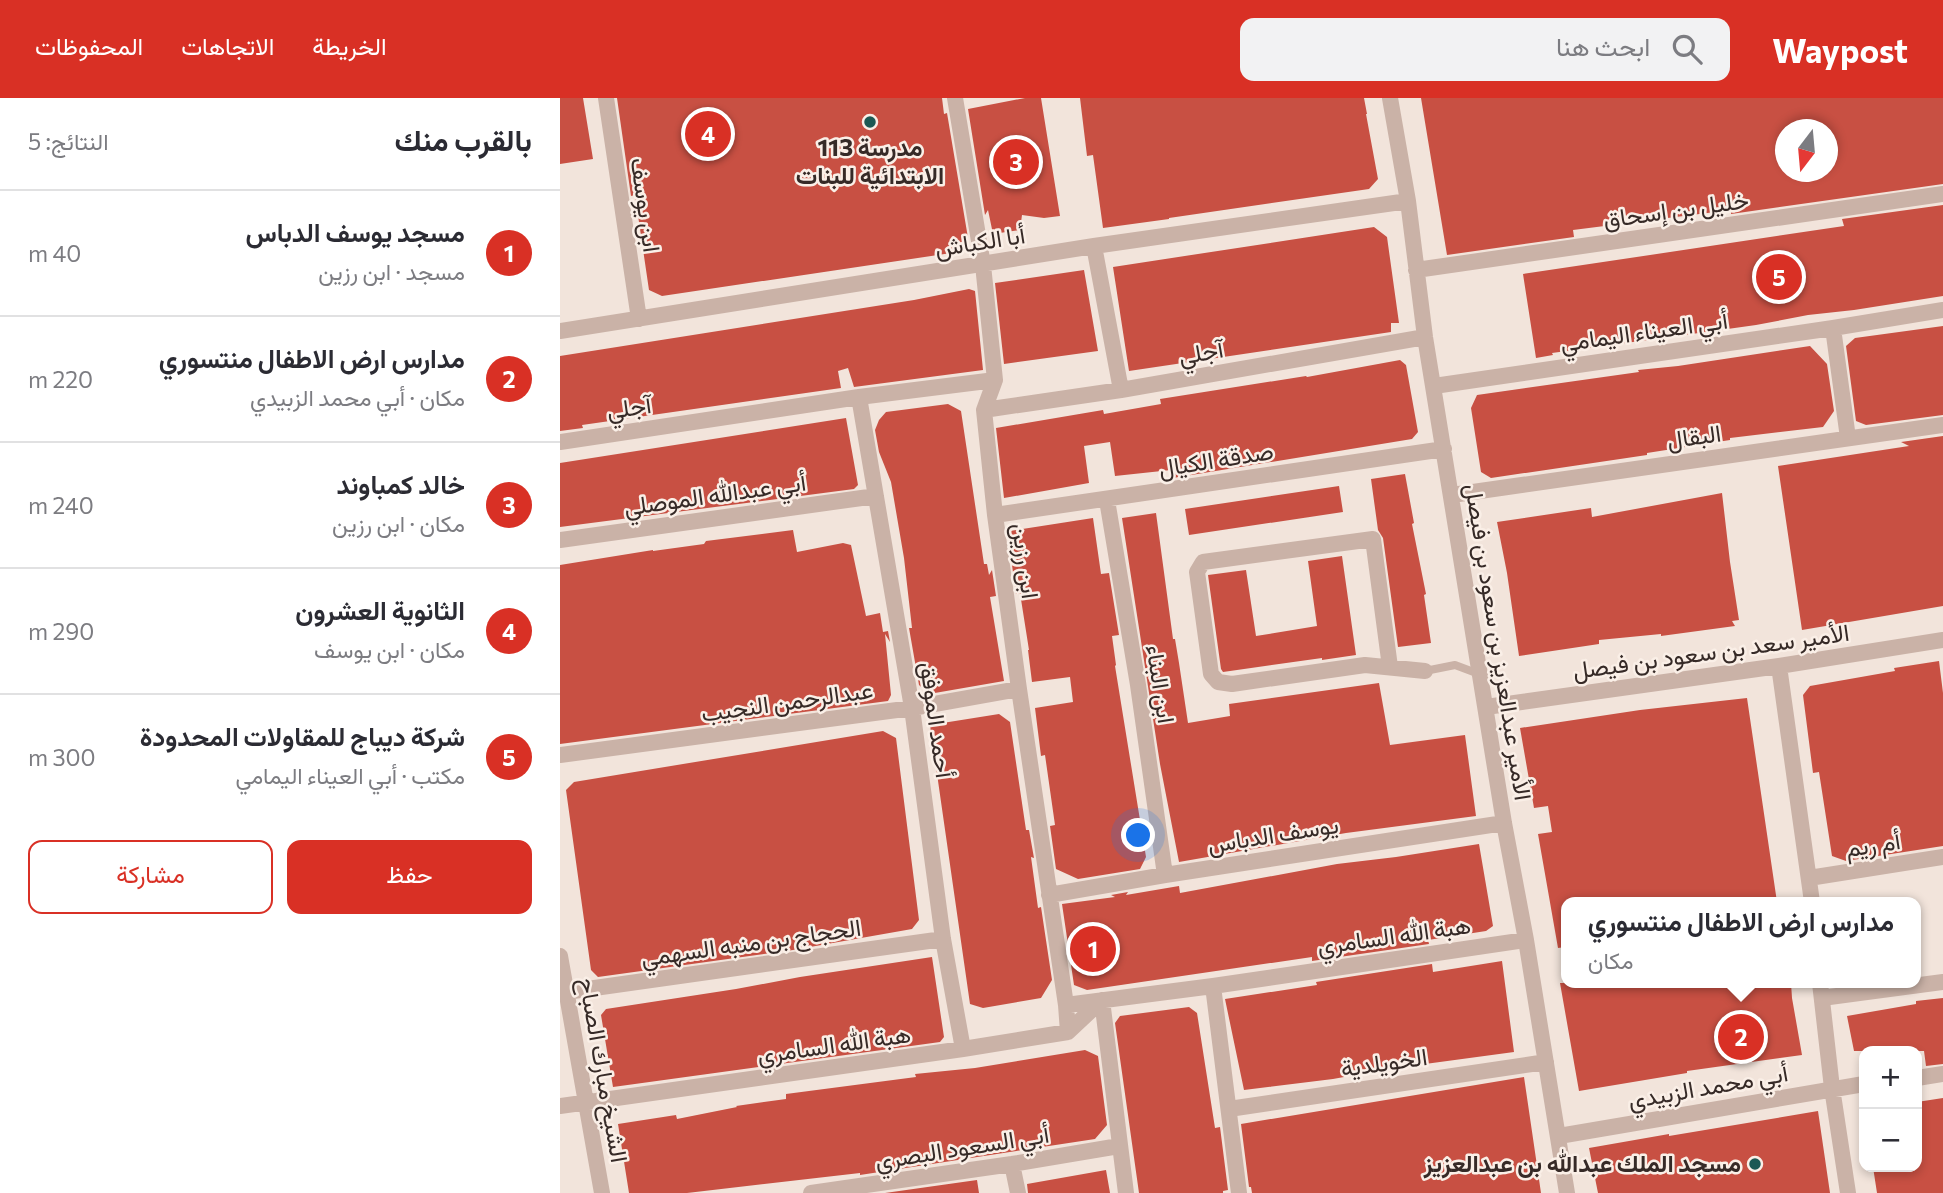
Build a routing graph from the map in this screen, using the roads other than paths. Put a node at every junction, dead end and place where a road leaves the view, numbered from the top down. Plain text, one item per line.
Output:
1 (606, 98) edge
2 (955, 98) edge
3 (1390, 98) edge
4 (1943, 194) edge
5 (1408, 201) junction
6 (1094, 246) junction
7 (983, 265) junction
8 (1416, 270) junction
9 (1943, 310) edge
10 (639, 319) junction
11 (1833, 328) junction
12 (560, 331) edge
13 (1425, 337) junction
14 (995, 380) junction
15 (1434, 386) junction
16 (1121, 390) junction
17 (859, 397) junction
18 (985, 410) junction
19 (1943, 425) edge
20 (1849, 438) junction
21 (560, 442) edge
22 (1444, 449) junction
23 (1452, 495) junction
24 (876, 496) junction
25 (1107, 500) junction
26 (995, 515) junction
27 (560, 540) edge
28 (1943, 640) edge
29 (1779, 666) junction
30 (1390, 667) junction
31 (1424, 671) joint
32 (1480, 674) junction
33 (1019, 689) junction
34 (1486, 707) junction
35 (912, 708) junction
36 (560, 755) edge
37 (1504, 823) junction
38 (1943, 858) edge
39 (1165, 875) junction
40 (1809, 878) junction
41 (1049, 895) junction
42 (1811, 897) edge
43 (943, 939) junction
44 (1526, 940) junction
45 (560, 956) edge
46 (1943, 982) edge
47 (1921, 983) edge
48 (1213, 986) junction
49 (1852, 988) edge
50 (1821, 990) edge
51 (566, 992) junction
52 (1102, 1000) junction
53 (1066, 1005) junction
54 (1068, 1032) junction
55 (963, 1049) junction
56 (1546, 1062) junction
57 (1943, 1074) edge
58 (1922, 1077) edge
59 (1859, 1085) edge
60 (1832, 1088) junction
61 (585, 1103) junction
62 (560, 1106) edge
63 (1229, 1109) junction
64 (1559, 1136) junction
65 (1119, 1146) junction
66 (1012, 1164) junction
67 (602, 1193) edge
68 (811, 1193) edge
69 (1018, 1193) edge
70 (1126, 1193) edge
71 (1239, 1193) edge
72 (1567, 1193) edge
73 (1848, 1193) edge

1 - 10 street, ابن يوسف
2 - 7 street, ابن رزين
3 - 5 street, الأمير عبدالعزيز بن سعود بن فيصل
4 - 8 street, خليل بن إسحاق
5 - 6 street, أبا الكباش
5 - 8 street, الأمير عبدالعزيز بن سعود بن فيصل
6 - 7 street, أبا الكباش
6 - 16 street
7 - 10 street, أبا الكباش
7 - 14 street, ابن رزين
8 - 13 street, الأمير عبدالعزيز بن سعود بن فيصل
9 - 11 street, أبي العيناء اليمامي
10 - 12 street, أبا الكباش
11 - 15 street, أبي العيناء اليمامي
11 - 20 street
13 - 15 street, الأمير عبدالعزيز بن سعود بن فيصل
13 - 16 street, آجلي
14 - 17 street, آجلي
14 - 18 street, ابن رزين
15 - 22 street, الأمير عبدالعزيز بن سعود بن فيصل
16 - 18 street, آجلي
17 - 21 street, آجلي
17 - 24 street, أحمد الموفق
18 - 26 street, ابن رزين
19 - 20 street, البقال
20 - 23 street, البقال
22 - 23 street, الأمير عبدالعزيز بن سعود بن فيصل
22 - 25 street, صدقة الكيال
23 - 32 street, الأمير عبدالعزيز بن سعود بن فيصل
24 - 27 street, أبي عبدالله الموصلي
24 - 35 street, أحمد الموفق
25 - 26 street, صدقة الكيال
25 - 39 street, ابن البناء
26 - 33 street, ابن رزين
28 - 29 street, الأمير سعد بن سعود بن فيصل
29 - 34 street, الأمير سعد بن سعود بن فيصل
29 - 40 street
30 - 30 street
30 - 31 street
31 - 32 lane
32 - 34 street, الأمير عبدالعزيز بن سعود بن فيصل
33 - 35 street, عبدالرحمن النجيب
33 - 41 street, ابن رزين
34 - 37 street, الأمير عبدالعزيز بن سعود بن فيصل
35 - 36 street, عبدالرحمن النجيب
35 - 43 street, أحمد الموفق
37 - 39 street, يوسف الدباس
37 - 44 street, الأمير عبدالعزيز بن سعود بن فيصل
38 - 40 street, أم ريم
39 - 41 street, يوسف الدباس
40 - 42 street
41 - 53 street, ابن رزين
43 - 51 street, الحجاج بن منبه السهمي
43 - 55 street, أحمد الموفق
44 - 48 street, هبة الله السامري
44 - 56 street, الأمير عبدالعزيز بن سعود بن فيصل
45 - 51 street, الشيخ مبارك الصباح
46 - 47 street
48 - 52 street, هبة الله السامري
48 - 63 street
49 - 50 street
50 - 60 street
51 - 61 street, الشيخ مبارك الصباح
52 - 53 street, هبة الله السامري
52 - 54 street
52 - 65 street
53 - 54 street, ابن رزين
54 - 55 street, هبة الله السامري
55 - 61 street, هبة الله السامري
56 - 63 street, الخويلدية
56 - 64 street, الأمير عبدالعزيز بن سعود بن فيصل
57 - 58 street
59 - 60 street, أبي محمد الزبيدي
60 - 64 street, أبي محمد الزبيدي
60 - 73 street
61 - 62 street, هبة الله السامري
61 - 67 street, الشيخ مبارك الصباح
63 - 71 street
64 - 72 street, الأمير عبدالعزيز بن سعود بن فيصل
65 - 66 street, أبي السعود البصري
65 - 70 street
66 - 68 street, أبي السعود البصري
66 - 69 street

